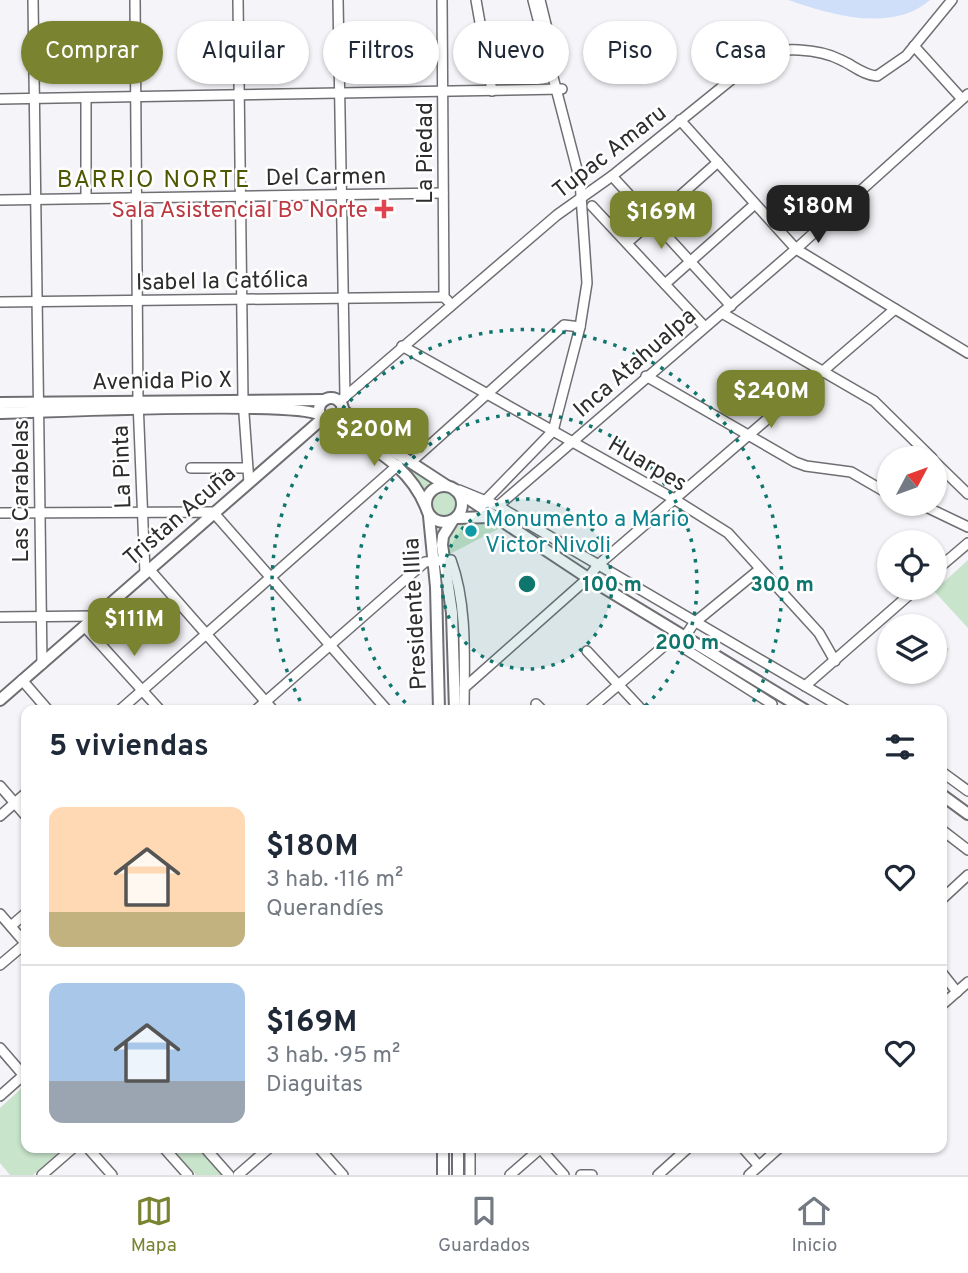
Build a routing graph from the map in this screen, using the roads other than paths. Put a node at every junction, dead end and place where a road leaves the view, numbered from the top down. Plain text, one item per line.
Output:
1 (33, 0) edge
2 (135, 0) edge
3 (238, 0) edge
4 (338, 0) edge
5 (442, 0) edge
6 (476, 0) edge
7 (533, 0) edge
8 (540, 0) edge
9 (953, 0) edge
10 (914, 46) junction
11 (559, 89) junction
12 (492, 91) junction
13 (442, 92) junction
14 (339, 94) junction
15 (240, 95) junction
16 (136, 97) junction
17 (965, 97) edge
18 (86, 98) junction
19 (0, 99) edge
20 (34, 99) junction
21 (680, 120) junction
22 (718, 162) junction
23 (612, 176) junction
24 (443, 193) junction
25 (341, 195) junction
26 (241, 196) junction
27 (582, 197) junction
28 (86, 198) junction
29 (137, 198) junction
30 (36, 199) junction
31 (0, 200) edge
32 (755, 204) junction
33 (592, 206) dead end
34 (653, 219) junction
35 (627, 243) junction
36 (796, 249) junction
37 (691, 262) junction
38 (665, 284) junction
39 (342, 298) junction
40 (242, 299) junction
41 (138, 300) junction
42 (447, 301) junction
43 (0, 302) edge
44 (38, 302) junction
45 (731, 306) junction
46 (895, 309) junction
47 (722, 313) junction
48 (704, 326) junction
49 (580, 327) junction
50 (402, 346) junction
51 (968, 354) edge
52 (823, 371) junction
53 (646, 376) junction
54 (488, 393) junction
55 (325, 400) junction
56 (0, 403) edge
57 (342, 403) junction
58 (244, 405) junction
59 (138, 406) junction
60 (39, 407) junction
61 (0, 413) edge
62 (321, 417) junction
63 (334, 422) junction
64 (553, 431) junction
65 (749, 435) junction
66 (571, 441) junction
67 (919, 446) edge
68 (411, 462) junction
69 (398, 465) junction
70 (191, 468) dead end
71 (245, 468) junction
72 (947, 474) edge
73 (249, 483) junction
74 (877, 487) edge
75 (452, 488) junction
76 (968, 495) edge
77 (674, 499) junction
78 (486, 500) junction
79 (498, 506) junction
80 (428, 511) junction
81 (142, 512) junction
82 (213, 512) junction
83 (0, 513) edge
84 (38, 513) junction
85 (945, 516) edge
86 (455, 519) junction
87 (496, 519) junction
88 (968, 527) edge
89 (968, 543) edge
90 (438, 560) junction
91 (947, 561) edge
92 (598, 565) junction
93 (760, 569) junction
94 (147, 571) junction
95 (271, 578) junction
96 (588, 578) junction
97 (904, 600) edge
98 (95, 616) junction
99 (0, 617) edge
100 (39, 617) junction
101 (694, 623) junction
102 (84, 626) junction
103 (206, 635) junction
104 (672, 636) junction
105 (684, 638) junction
106 (330, 645) junction
107 (587, 651) dead end
108 (835, 661) junction
109 (41, 664) junction
110 (787, 677) junction
111 (22, 680) junction
112 (619, 685) junction
113 (805, 686) junction
114 (464, 688) junction
115 (143, 690) junction
116 (0, 700) edge
117 (773, 700) edge
118 (266, 702) junction
119 (44, 705) edge
120 (126, 705) edge
121 (156, 705) edge
122 (262, 705) edge
123 (269, 705) edge
124 (383, 705) edge
125 (439, 705) edge
126 (455, 705) edge
127 (464, 705) edge
128 (595, 705) edge
129 (637, 705) edge
130 (837, 705) edge
131 (947, 776) edge
132 (0, 786) edge
133 (968, 791) edge
134 (21, 798) edge
135 (947, 799) edge
136 (15, 803) junction
137 (21, 810) edge
138 (968, 814) edge
139 (0, 816) edge
140 (947, 834) edge
141 (968, 850) edge
142 (968, 874) edge
143 (947, 894) edge
144 (0, 914) edge
145 (21, 917) edge
146 (11, 926) junction
147 (21, 937) edge
148 (21, 947) edge
149 (0, 965) edge
150 (947, 979) edge
151 (968, 982) edge
152 (957, 992) junction
153 (947, 1001) edge
154 (0, 1048) edge
155 (21, 1071) edge
156 (21, 1078) edge
157 (0, 1096) edge
158 (67, 1153) edge
159 (92, 1153) edge
160 (168, 1153) edge
161 (209, 1153) edge
162 (263, 1153) edge
163 (323, 1153) edge
164 (443, 1153) edge
165 (458, 1153) edge
166 (470, 1153) edge
167 (534, 1153) edge
168 (544, 1153) edge
169 (682, 1153) edge
170 (747, 1153) edge
171 (773, 1153) edge
172 (759, 1166) junction
173 (104, 1167) junction
174 (341, 1174) edge
175 (42, 1175) edge
176 (94, 1175) edge
177 (111, 1175) edge
178 (188, 1175) edge
179 (229, 1175) edge
180 (239, 1175) edge
181 (443, 1175) edge
182 (458, 1175) edge
183 (470, 1175) edge
184 (510, 1175) edge
185 (564, 1175) edge
186 (581, 1175) edge
187 (592, 1175) edge
188 (658, 1175) edge
189 (750, 1175) edge

1 - 20 street, Las Carabelas
2 - 16 street, La Pinta
3 - 15 street
4 - 14 street
5 - 13 street, La Piedad
6 - 12 street
7 - 11 street
8 - 11 street
9 - 10 street, Tupac Amaru
10 - 17 street
10 - 21 street, Tupac Amaru
11 - 12 street
11 - 27 street
12 - 13 street
13 - 14 street
13 - 24 street, La Piedad
14 - 15 street
14 - 25 street
15 - 16 street
15 - 26 street
16 - 18 street
16 - 29 street, La Pinta
17 - 36 street, Inca Atahualpa
18 - 20 street
18 - 28 street
19 - 20 street
20 - 30 street, Las Carabelas
21 - 22 street
21 - 23 street, Tupac Amaru
22 - 32 street
22 - 34 street
23 - 27 street, Tupac Amaru
23 - 34 street
24 - 25 street, Del Carmen
24 - 42 street, La Piedad
25 - 26 street, Del Carmen
25 - 39 street
26 - 29 street, Del Carmen
26 - 40 street
27 - 42 street, Tupac Amaru
27 - 49 street
28 - 29 street, Del Carmen
28 - 30 street, Del Carmen
29 - 41 street, La Pinta
30 - 31 street, Del Carmen
30 - 44 street, Las Carabelas
32 - 36 street
32 - 37 street
33 - 35 street
34 - 35 street
34 - 37 street
35 - 38 street
36 - 45 street, Inca Atahualpa
36 - 46 street
37 - 38 street
37 - 45 street
38 - 48 street
39 - 40 street, Isabel la Católica
39 - 42 street, Isabel la Católica
39 - 57 street
40 - 41 street, Isabel la Católica
40 - 58 street
41 - 44 street, Isabel la Católica
41 - 59 street, La Pinta
42 - 50 street, Tupac Amaru
43 - 44 street, Isabel la Católica
44 - 60 street, Las Carabelas
45 - 47 street, Inca Atahualpa
46 - 51 street
46 - 52 street
47 - 48 street, Inca Atahualpa
47 - 52 street
48 - 53 street, Inca Atahualpa
49 - 54 street
49 - 64 street
50 - 54 street, Huarpes
50 - 57 street, Tupac Amaru
52 - 65 street
52 - 67 street
53 - 65 street
53 - 66 street, Inca Atahualpa
54 - 64 street, Huarpes
54 - 68 street
55 - 57 main road
55 - 58 main road, Avenida Pio X
55 - 62 main road
56 - 60 main road, Avenida Pio X
57 - 63 main road
57 - 68 main road
58 - 59 main road, Avenida Pio X
58 - 62 main road, Avenida Pio X
58 - 71 street
59 - 60 main road, Avenida Pio X
59 - 81 street, La Pinta
60 - 61 main road, Avenida Pio X
60 - 84 street, Las Carabelas
62 - 63 main road
62 - 73 main road, Tristan Acuña
63 - 69 main road
64 - 66 street, Huarpes
64 - 78 street
65 - 74 street
65 - 77 street
66 - 77 street, Huarpes
66 - 79 street, Inca Atahualpa
68 - 75 main road
69 - 80 main road
69 - 95 street
70 - 71 street
71 - 73 street
72 - 76 street
73 - 82 main road, Tristan Acuña
75 - 78 street
75 - 80 main road
75 - 86 main road
75 - 87 main road
77 - 92 street
77 - 93 street, Huarpes
78 - 79 street
79 - 92 street
80 - 86 main road
80 - 90 main road, Presidente Illia
81 - 82 street
81 - 84 street
81 - 94 street, La Pinta
82 - 94 main road, Tristan Acuña
82 - 95 street
83 - 84 street
84 - 100 street, Las Carabelas
85 - 88 street
86 - 87 main road
86 - 90 main road, Presidente Illia
87 - 96 main road
89 - 91 street
90 - 106 street
90 - 114 street
90 - 125 main road, Presidente Illia
90 - 126 main road, Presidente Illia
92 - 96 street
92 - 101 street
93 - 101 street
93 - 108 street, Huarpes
94 - 98 main road, Tristan Acuña
94 - 103 street
95 - 103 street
95 - 106 street
96 - 104 main road
96 - 114 street
97 - 108 street
98 - 100 street
98 - 102 main road, Tristan Acuña
99 - 100 street
100 - 109 street, Las Carabelas
101 - 105 street
101 - 110 street
102 - 109 main road, Tristan Acuña
102 - 115 street
103 - 115 street
103 - 118 street
104 - 105 main road
104 - 112 street
104 - 117 street
105 - 117 main road
106 - 118 street
106 - 124 street
107 - 112 street
108 - 113 street
109 - 111 main road, Tristan Acuña
110 - 113 street
110 - 117 street
111 - 116 main road, Tristan Acuña
111 - 119 street
112 - 128 street
112 - 129 street
113 - 130 street
114 - 127 street
115 - 120 street
115 - 121 street
118 - 122 street
118 - 123 street
131 - 133 street
132 - 136 street
134 - 136 street
135 - 138 main road
136 - 137 street
136 - 139 street
140 - 141 street
142 - 143 street
144 - 146 street
145 - 146 street
146 - 147 street
148 - 149 street
150 - 152 street
151 - 152 street
152 - 153 street
154 - 155 street
156 - 157 street
158 - 175 street
159 - 173 street
160 - 178 street
161 - 179 street
162 - 180 street
163 - 174 street
164 - 181 main road
165 - 182 main road
166 - 183 street
167 - 184 street
168 - 185 street
169 - 188 street
170 - 172 street
171 - 172 street
172 - 189 street
173 - 176 street
173 - 177 street
186 - 187 street

